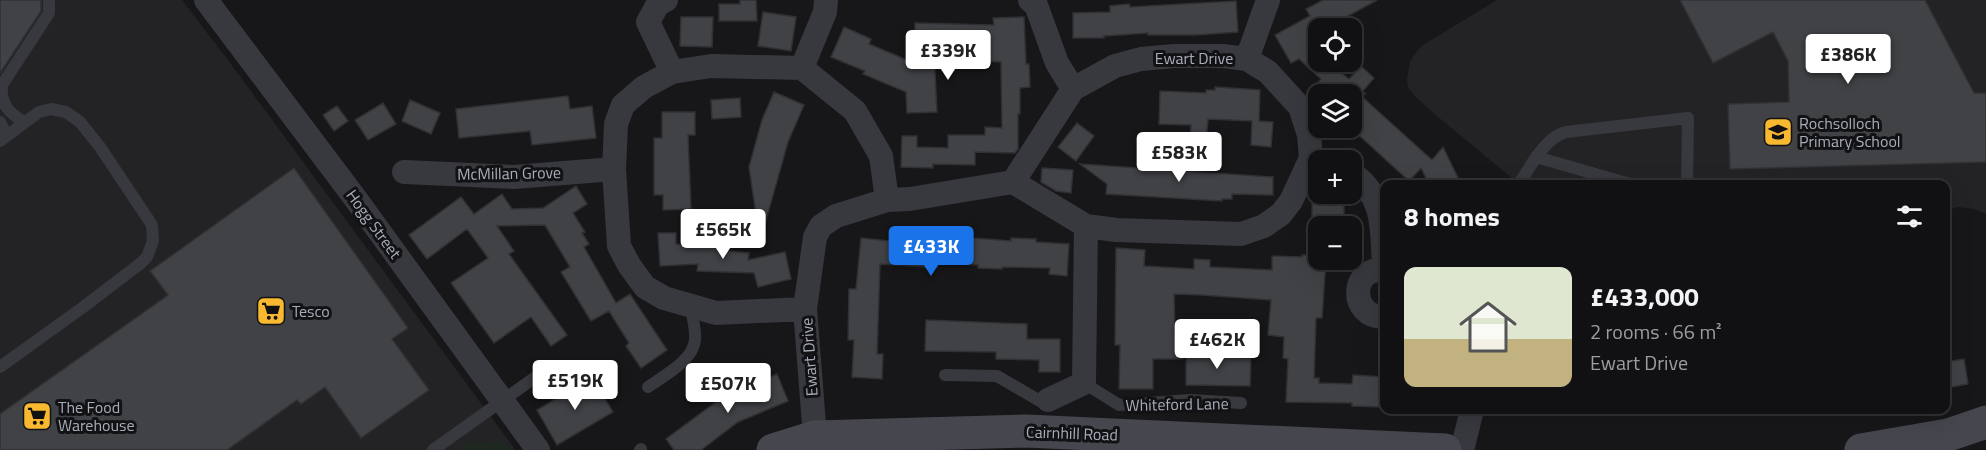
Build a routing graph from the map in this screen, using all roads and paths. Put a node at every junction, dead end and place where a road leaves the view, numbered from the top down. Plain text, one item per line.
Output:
1 (49, 0) edge
2 (206, 0) edge
3 (666, 0) edge
4 (826, 0) edge
5 (1268, 0) edge
6 (1035, 2) edge
7 (1247, 60) junction
8 (802, 68) junction
9 (672, 72) junction
10 (1073, 89) junction
11 (0, 122) edge
12 (24, 122) junction
13 (3, 138) edge
14 (1313, 150) edge
15 (1536, 158) junction
16 (614, 169) junction
17 (1308, 171) edge
18 (404, 172) dead end
19 (1522, 180) edge
20 (1616, 180) edge
21 (1687, 180) edge
22 (1013, 182) junction
23 (1362, 184) edge
24 (887, 200) junction
25 (1380, 212) edge
26 (1086, 226) junction
27 (1380, 270) edge
28 (691, 306) junction
29 (806, 309) junction
30 (1380, 316) edge
31 (0, 367) edge
32 (544, 370) dead end
33 (945, 375) dead end
34 (1084, 383) junction
35 (648, 387) dead end
36 (501, 400) junction
37 (1048, 400) joint
38 (1241, 403) dead end
39 (1471, 414) edge
40 (1986, 422) edge
41 (815, 437) junction
42 (1026, 440) edge
43 (1950, 443) edge
44 (433, 450) edge
45 (538, 450) edge
46 (773, 450) edge
47 (1445, 450) edge
48 (1462, 450) edge
49 (1861, 450) edge

1 - 12 lane
2 - 36 street, Hogg Street
3 - 9 street
4 - 8 street
5 - 7 street
6 - 10 street
7 - 10 street, Ewart Drive
7 - 14 street, Ewart Drive
8 - 9 street
8 - 24 street
9 - 16 street
10 - 22 street, Ewart Drive
11 - 13 lane
12 - 13 lane
12 - 31 lane
15 - 19 lane
15 - 20 lane
15 - 21 lane
16 - 18 street, McMillan Grove
16 - 28 street
17 - 26 street, Ewart Drive
22 - 24 street, Ewart Drive
22 - 26 street, Ewart Drive
23 - 25 street
24 - 29 street, Ewart Drive
26 - 34 street
27 - 30 street
28 - 29 street
28 - 35 lane
29 - 41 street, Ewart Drive
32 - 36 lane
33 - 37 lane
34 - 37 street
34 - 38 lane, Whiteford Lane
36 - 44 lane
36 - 45 street, Hogg Street
39 - 48 street
40 - 43 main road
41 - 42 main road, Cairnhill Road
41 - 46 main road, Cairnhill Road
42 - 47 main road, Cairnhill Road
43 - 49 main road

